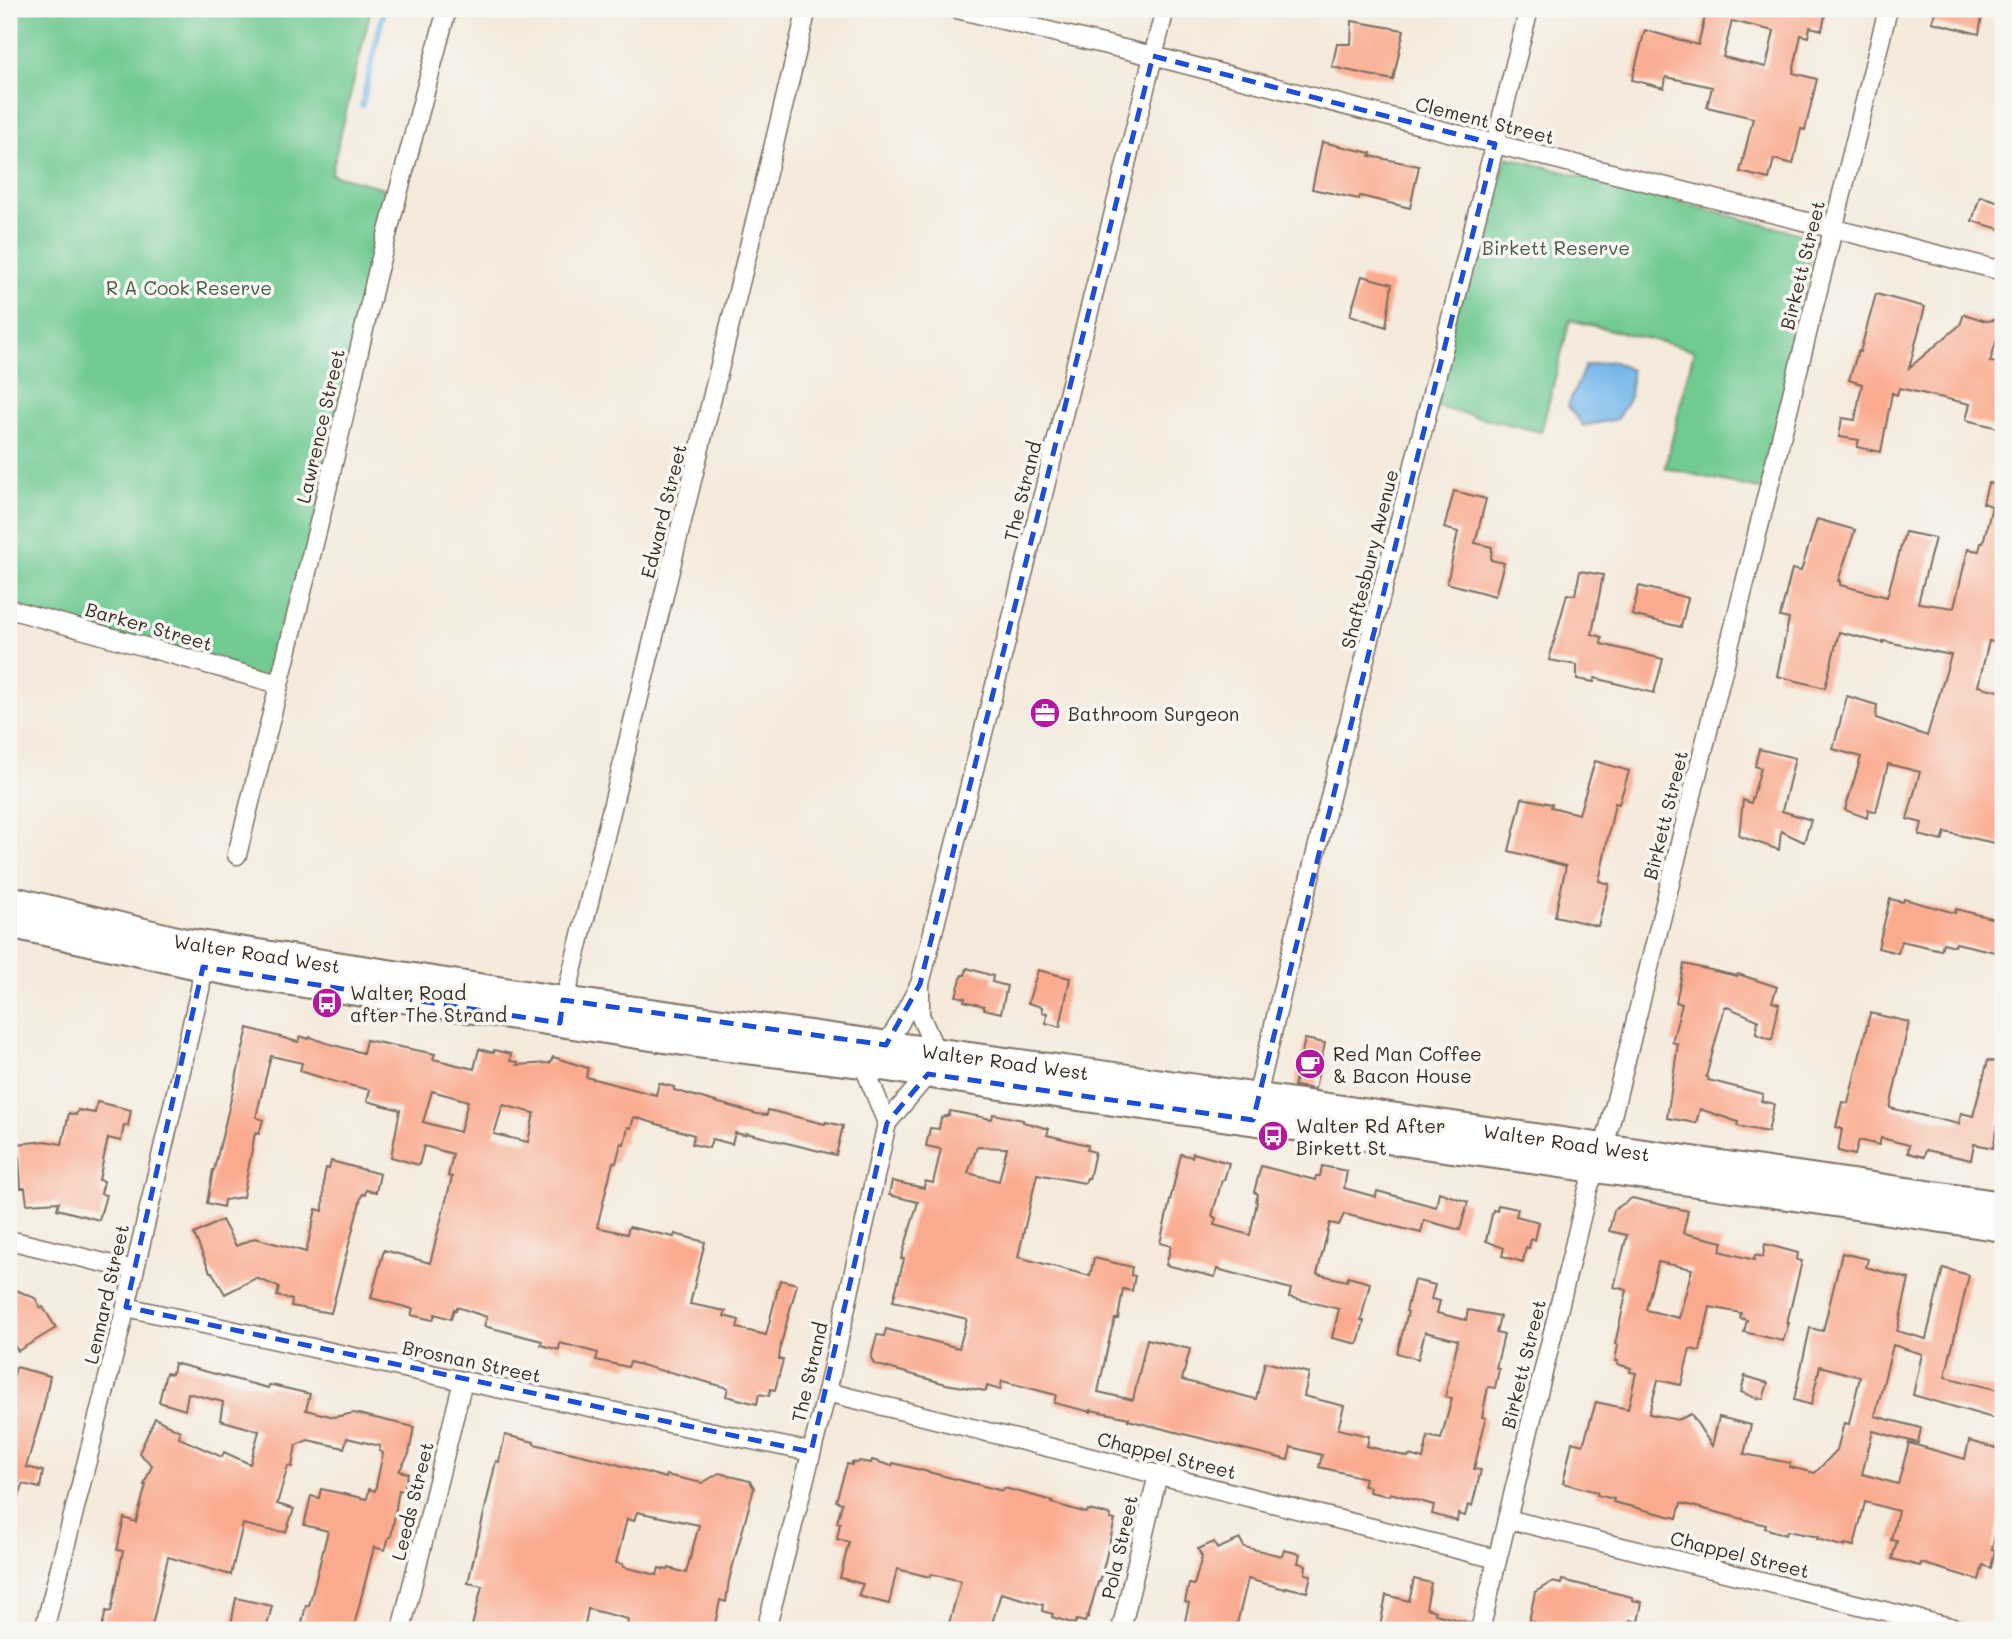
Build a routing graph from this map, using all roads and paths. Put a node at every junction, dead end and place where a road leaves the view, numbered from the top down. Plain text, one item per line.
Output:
1 (447, 9) edge
2 (807, 9) edge
3 (957, 9) edge
4 (1165, 9) edge
5 (1529, 9) edge
6 (1888, 9) edge
7 (1153, 56) junction
8 (1495, 144) junction
9 (1833, 228) junction
10 (2003, 271) edge
11 (9, 609) edge
12 (279, 684) junction
13 (237, 855) dead end
14 (9, 899) edge
15 (9, 924) edge
16 (203, 967) junction
17 (920, 984) junction
18 (561, 1011) junction
19 (886, 1045) junction
20 (932, 1063) junction
21 (863, 1064) junction
22 (1254, 1109) junction
23 (887, 1122) junction
24 (1599, 1158) junction
25 (2003, 1205) edge
26 (2003, 1228) edge
27 (9, 1240) edge
28 (134, 1270) junction
29 (126, 1307) junction
30 (463, 1381) junction
31 (827, 1392) junction
32 (811, 1452) junction
33 (1158, 1474) junction
34 (1507, 1519) junction
35 (1497, 1559) junction
36 (1909, 1624) edge
37 (44, 1630) edge
38 (401, 1630) edge
39 (766, 1630) edge
40 (1121, 1630) edge
41 (1480, 1630) edge
42 (1962, 1630) edge

1 - 12 street, Lawrence Street
2 - 18 street, Edward Street
3 - 7 street, Clement Street
4 - 7 street, The Strand
5 - 8 street, Shaftesbury Avenue
6 - 9 street, Birkett Street
7 - 8 street, Clement Street
7 - 17 street, The Strand
8 - 9 street, Clement Street
8 - 22 street, Shaftesbury Avenue
9 - 10 street, Clement Street
9 - 24 street, Birkett Street
11 - 12 street, Barker Street
12 - 13 street, Lawrence Street
14 - 18 main road, Walter Road West
15 - 16 main road, Walter Road West
16 - 18 main road, Walter Road West
16 - 28 street, Lennard Street
17 - 19 street, The Strand
17 - 20 street, The Strand
18 - 19 main road, Walter Road West
18 - 21 main road, Walter Road West
19 - 20 main road, Walter Road West
20 - 21 main road, Walter Road West
20 - 22 main road, Walter Road West
20 - 23 street, The Strand
21 - 23 street
22 - 24 main road, Walter Road West
23 - 31 street, The Strand
24 - 25 main road, Walter Road West
24 - 26 main road, Walter Road West
24 - 34 street, Birkett Street
27 - 28 street
28 - 29 street, Lennard Street
29 - 30 street, Brosnan Street
29 - 37 street, Lennard Street
30 - 32 street, Brosnan Street
30 - 38 street, Leeds Street
31 - 32 street, The Strand
31 - 33 street, Chappel Street
32 - 39 street, The Strand
33 - 35 street, Chappel Street
33 - 40 street, Pola Street
34 - 35 street, Birkett Street
34 - 36 street, Chappel Street
35 - 41 street, Birkett Street
36 - 42 street, Chappel Street

